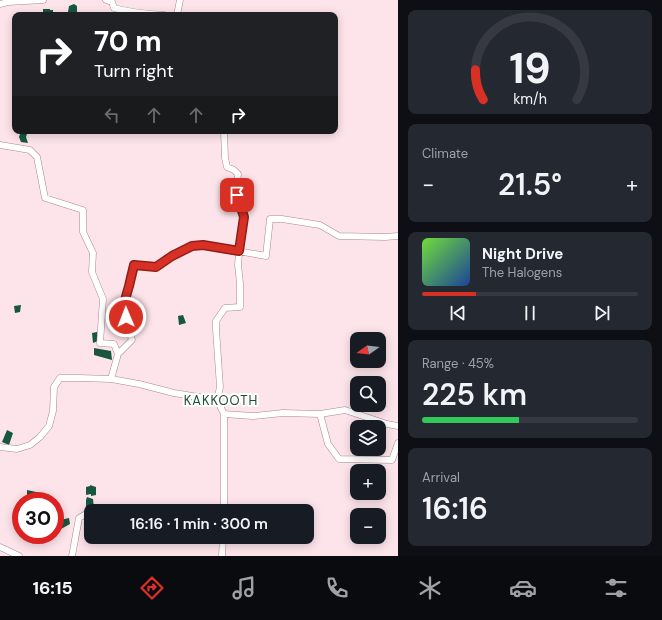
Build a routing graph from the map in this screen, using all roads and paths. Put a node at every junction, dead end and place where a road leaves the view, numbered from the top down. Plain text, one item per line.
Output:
1 (43, 0) edge
2 (106, 0) edge
3 (180, 0) edge
4 (0, 4) edge
5 (128, 12) edge
6 (178, 12) edge
7 (224, 134) edge
8 (0, 145) edge
9 (398, 236) edge
10 (239, 251) junction
11 (118, 354) junction
12 (111, 379) junction
13 (217, 400) junction
14 (224, 414) junction
15 (320, 414) junction
16 (398, 426) edge
17 (398, 442) edge
18 (0, 447) edge
19 (224, 504) edge
20 (84, 515) edge
21 (223, 544) edge
22 (0, 547) edge
23 (12, 554) edge
24 (19, 556) edge
25 (72, 556) edge
26 (222, 556) edge

1 - 4 street
2 - 5 street
3 - 6 street
7 - 10 street
8 - 11 street
9 - 10 street
10 - 11 street
10 - 13 street
11 - 12 street
12 - 13 street
12 - 18 street
13 - 14 street
14 - 15 street
14 - 19 street
15 - 16 street
15 - 17 street
20 - 25 street
21 - 26 street
22 - 23 street
23 - 24 street

